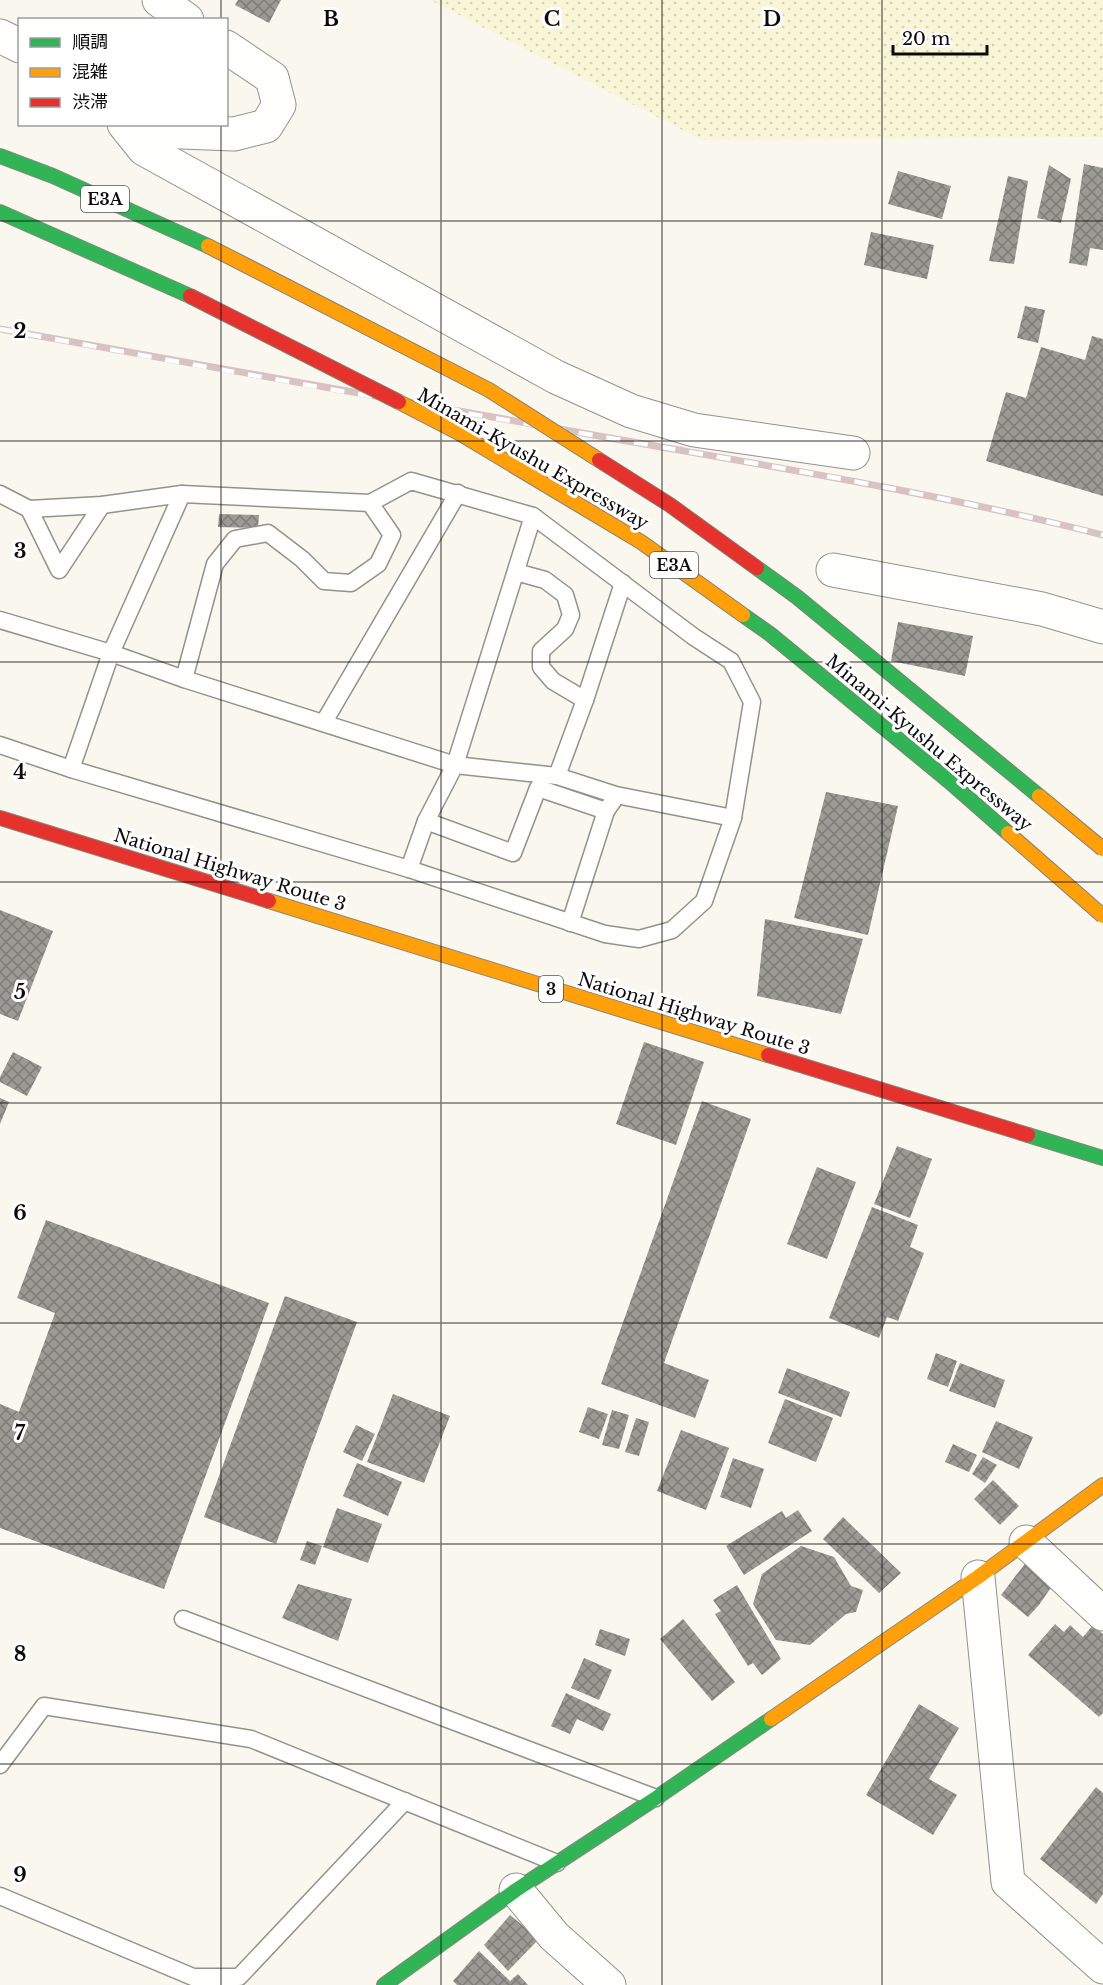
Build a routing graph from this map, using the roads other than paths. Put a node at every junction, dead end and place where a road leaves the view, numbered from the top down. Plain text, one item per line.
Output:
1 (159, 0) edge
2 (184, 18) edge
3 (0, 36) edge
4 (18, 45) edge
5 (228, 47) edge
6 (127, 127) edge
7 (0, 156) edge
8 (0, 212) edge
9 (853, 453) dead end
10 (458, 493) junction
11 (0, 494) edge
12 (182, 494) junction
13 (370, 503) junction
14 (102, 505) junction
15 (29, 509) junction
16 (533, 516) junction
17 (833, 570) dead end
18 (516, 572) junction
19 (623, 583) junction
20 (0, 620) edge
21 (1103, 627) edge
22 (111, 653) junction
23 (184, 679) junction
24 (585, 700) junction
25 (324, 722) junction
26 (0, 745) edge
27 (455, 765) junction
28 (71, 768) junction
29 (557, 776) junction
30 (616, 795) junction
31 (606, 811) junction
32 (0, 818) edge
33 (733, 818) junction
34 (426, 821) junction
35 (1103, 849) edge
36 (409, 869) junction
37 (1103, 916) edge
38 (570, 922) junction
39 (1103, 1158) edge
40 (1103, 1485) edge
41 (1026, 1542) junction
42 (978, 1577) junction
43 (1103, 1614) edge
44 (183, 1619) dead end
45 (0, 1765) edge
46 (405, 1801) junction
47 (649, 1802) junction
48 (557, 1863) junction
49 (516, 1890) junction
50 (0, 1896) edge
51 (1103, 1967) edge
52 (384, 1985) edge
53 (609, 1985) edge

1 - 2 street
3 - 4 street
5 - 6 street
6 - 9 street
7 - 35 main road, Minami-Kyushu Expressway / E3A, bridge
8 - 37 main road, Minami-Kyushu Expressway / E3A, bridge
10 - 13 lane
10 - 16 lane
10 - 25 lane
11 - 15 lane
12 - 13 lane
12 - 14 lane
12 - 22 lane
13 - 23 lane
14 - 15 lane
14 - 15 lane
16 - 18 lane
16 - 19 lane
17 - 21 street
18 - 24 lane
18 - 27 lane
19 - 24 lane
19 - 33 lane
20 - 22 lane
22 - 23 lane
22 - 28 lane
23 - 25 lane
24 - 29 lane
25 - 27 lane
26 - 28 lane
27 - 29 lane
27 - 34 lane
28 - 36 lane
29 - 30 lane
30 - 31 lane
30 - 33 lane
31 - 34 lane
31 - 38 lane
32 - 39 main road, National Highway Route 3 / 3
33 - 38 lane
34 - 36 lane
36 - 38 lane
40 - 41 main road
41 - 42 main road
41 - 43 street
42 - 47 main road
42 - 51 street
44 - 47 lane
45 - 46 lane
46 - 48 lane
46 - 50 lane
47 - 48 main road
48 - 49 main road
49 - 52 main road
49 - 53 street

